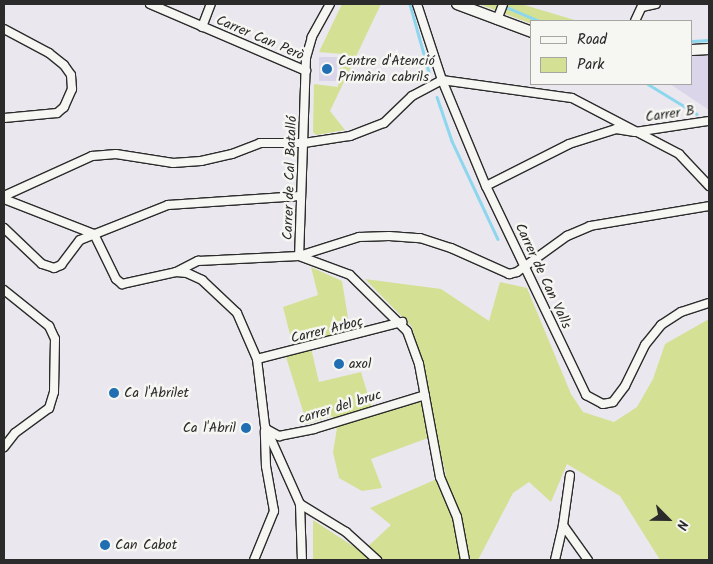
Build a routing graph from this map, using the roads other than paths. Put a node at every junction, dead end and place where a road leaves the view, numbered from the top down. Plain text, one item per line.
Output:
1 (150, 4) edge
2 (211, 4) edge
3 (330, 4) edge
4 (417, 4) edge
5 (457, 4) edge
6 (656, 4) edge
7 (643, 5) edge
8 (500, 12) edge
9 (636, 20) edge
10 (202, 27) junction
11 (4, 29) edge
12 (530, 31) edge
13 (709, 49) edge
14 (693, 50) edge
15 (306, 71) junction
16 (442, 80) junction
17 (4, 118) edge
18 (709, 121) edge
19 (635, 132) junction
20 (304, 143) junction
21 (486, 186) junction
22 (709, 186) edge
23 (300, 196) junction
24 (4, 198) edge
25 (709, 206) edge
26 (4, 228) edge
27 (94, 234) junction
28 (299, 256) junction
29 (526, 266) junction
30 (176, 272) junction
31 (4, 290) edge
32 (709, 303) edge
33 (402, 322) junction
34 (257, 359) junction
35 (425, 394) junction
36 (265, 426) junction
37 (4, 447) edge
38 (570, 476) dead end
39 (300, 504) junction
40 (563, 525) junction
41 (254, 560) edge
42 (302, 560) edge
43 (377, 560) edge
44 (465, 560) edge
45 (555, 560) edge
46 (588, 560) edge

1 - 10 street, Carrer Can Però
2 - 10 street
3 - 15 street, Carrer de Cal Batalló
4 - 16 street, Carrer de Can Valls
5 - 8 street
6 - 7 street
7 - 9 street
8 - 12 street
10 - 15 street, Carrer Can Però
11 - 17 street
13 - 14 street
15 - 20 street, Carrer de Cal Batalló
16 - 19 street
16 - 20 street
16 - 21 street, Carrer de Can Valls
18 - 19 street, Carrer B
19 - 21 street, Carrer B
19 - 22 street
20 - 23 street, Carrer de Cal Batalló
20 - 24 street
21 - 29 street, Carrer de Can Valls
23 - 27 street
23 - 28 street, Carrer de Cal Batalló
24 - 27 street
25 - 29 street
26 - 27 street
27 - 30 street
28 - 29 street
28 - 30 street
28 - 33 street, Carrer de Cal Batalló
29 - 32 street, Carrer de Can Valls
30 - 34 street
31 - 37 street
33 - 34 street, Carrer Arboç
33 - 35 street, Carrer de Cal Batalló
34 - 36 street
35 - 36 street, carrer del bruc
35 - 44 street, Carrer de Cal Batalló
36 - 39 street
36 - 41 street
38 - 40 street
39 - 42 street
39 - 43 street
40 - 45 street
40 - 46 street

